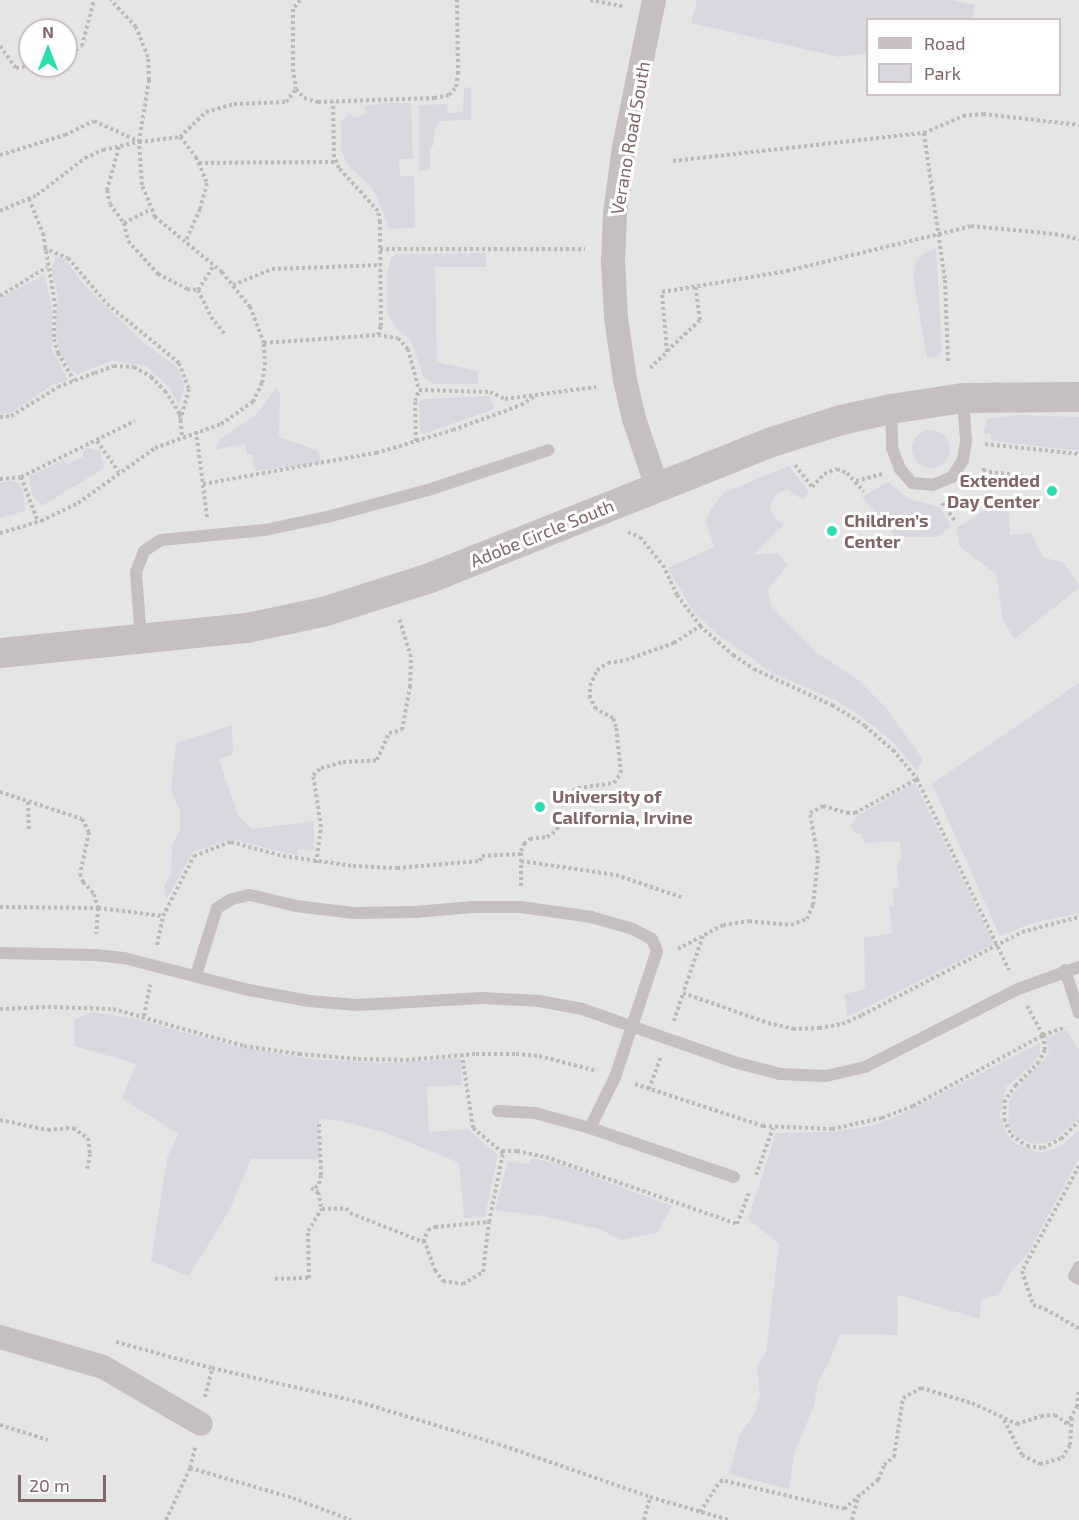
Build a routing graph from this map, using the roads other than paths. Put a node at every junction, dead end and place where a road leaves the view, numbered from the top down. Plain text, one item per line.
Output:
1 (654, 0) edge
2 (1079, 397) edge
3 (963, 398) junction
4 (891, 408) junction
5 (549, 450) dead end
6 (657, 488) junction
7 (141, 640) junction
8 (0, 654) edge
9 (0, 953) edge
10 (1079, 967) edge
11 (1065, 970) junction
12 (196, 975) junction
13 (1079, 1014) edge
14 (633, 1026) junction
15 (498, 1111) dead end
16 (590, 1128) junction
17 (734, 1177) dead end
18 (1079, 1266) edge
19 (1079, 1279) edge
20 (0, 1337) edge
21 (203, 1412) road end

1 - 6 street, Verano Road South
2 - 3 street, Adobe Circle South
3 - 4 street, Adobe Circle South
3 - 4 lane
4 - 6 street, Adobe Circle South
5 - 7 lane
6 - 7 street, Adobe Circle South
7 - 8 street, Adobe Circle South
9 - 12 lane
10 - 11 lane
11 - 13 lane
11 - 14 lane
12 - 14 lane
12 - 14 lane
14 - 16 lane
15 - 16 lane
16 - 17 lane
18 - 19 lane
20 - 21 street

